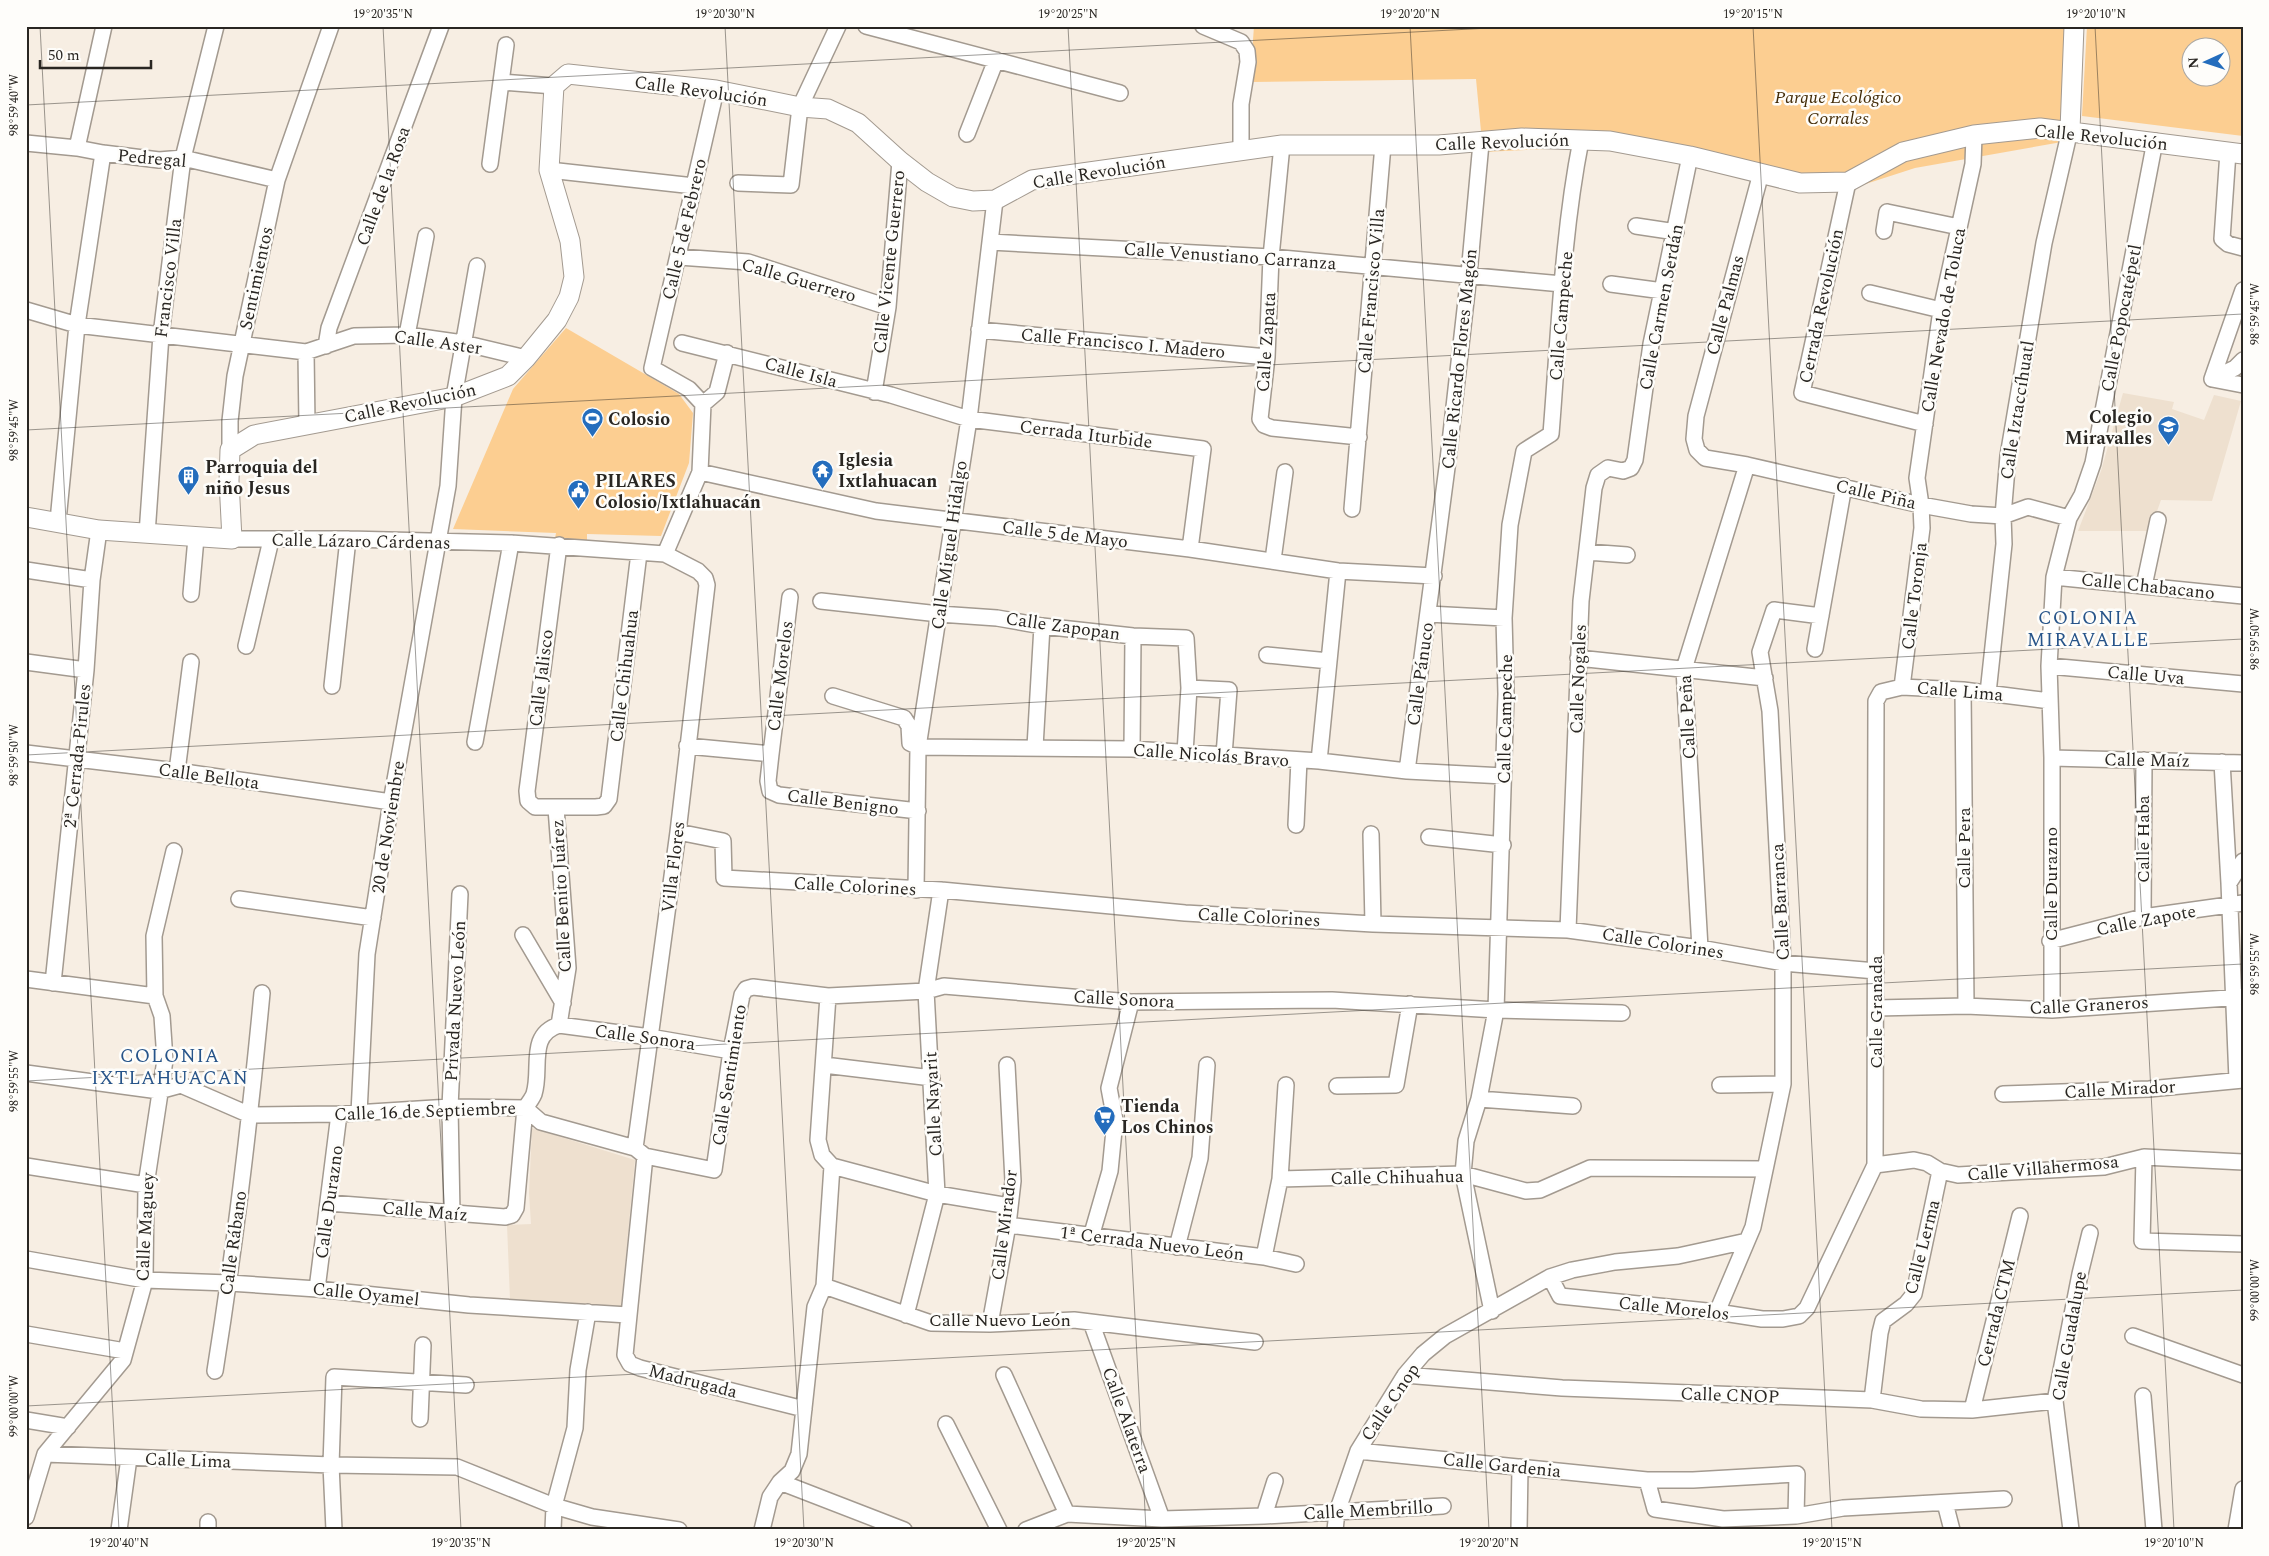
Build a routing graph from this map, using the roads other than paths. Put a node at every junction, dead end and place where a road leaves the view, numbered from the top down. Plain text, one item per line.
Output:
1 (104, 26) edge
2 (216, 26) edge
3 (332, 26) edge
4 (441, 26) edge
5 (838, 26) edge
6 (866, 26) edge
7 (1203, 26) edge
8 (2074, 26) edge
9 (506, 45) dead end
10 (996, 60) junction
11 (502, 82) junction
12 (554, 86) junction
13 (716, 90) junction
14 (1120, 94) dead end
15 (800, 107) junction
16 (2070, 130) junction
17 (966, 134) dead end
18 (1974, 135) junction
19 (1582, 140) junction
20 (2155, 141) junction
21 (26, 143) edge
22 (1481, 143) junction
23 (1282, 145) junction
24 (1383, 145) junction
25 (77, 148) junction
26 (1241, 152) junction
27 (103, 153) junction
28 (2235, 153) edge
29 (1690, 156) junction
30 (183, 158) junction
31 (900, 161) junction
32 (490, 164) dead end
33 (549, 170) junction
34 (1761, 173) junction
35 (277, 180) junction
36 (1848, 182) junction
37 (738, 183) dead end
38 (694, 186) junction
39 (995, 200) junction
40 (1636, 226) dead end
41 (1958, 227) junction
42 (1884, 231) dead end
43 (1676, 232) junction
44 (426, 236) dead end
45 (990, 242) junction
46 (2235, 246) edge
47 (679, 257) junction
48 (1271, 257) junction
49 (1373, 265) junction
50 (477, 266) dead end
51 (1469, 274) junction
52 (1562, 284) junction
53 (1611, 284) dead end
54 (2243, 290) edge
55 (1663, 291) junction
56 (1870, 293) dead end
57 (888, 307) junction
58 (26, 310) edge
59 (1941, 310) junction
60 (77, 325) junction
61 (979, 330) junction
62 (160, 335) junction
63 (407, 335) junction
64 (242, 343) junction
65 (463, 343) junction
66 (682, 343) dead end
67 (326, 346) junction
68 (306, 352) junction
69 (727, 353) junction
70 (1267, 357) junction
71 (526, 358) junction
72 (2243, 360) edge
73 (2212, 379) junction
74 (2243, 385) edge
75 (874, 392) junction
76 (454, 397) junction
77 (703, 404) junction
78 (969, 419) junction
79 (1926, 424) junction
80 (307, 425) junction
81 (1359, 437) junction
82 (1694, 439) joint
83 (230, 450) junction
84 (1635, 460) joint
85 (1747, 465) junction
86 (700, 472) junction
87 (1285, 472) dead end
88 (1844, 486) junction
89 (1921, 505) junction
90 (1352, 509) dead end
91 (2003, 516) junction
92 (26, 517) edge
93 (2069, 518) junction
94 (2158, 520) dead end
95 (58, 521) junction
96 (953, 521) junction
97 (99, 530) junction
98 (146, 534) junction
99 (196, 538) junction
100 (232, 539) junction
101 (348, 539) junction
102 (271, 540) junction
103 (437, 543) junction
104 (511, 543) junction
105 (559, 546) junction
106 (1190, 549) junction
107 (1587, 552) junction
108 (639, 553) junction
109 (665, 554) junction
110 (1627, 555) dead end
111 (1273, 560) junction
112 (26, 570) edge
113 (1338, 571) junction
114 (1434, 576) junction
115 (2054, 577) junction
116 (92, 580) junction
117 (2144, 586) junction
118 (191, 594) dead end
119 (2243, 596) edge
120 (790, 597) dead end
121 (821, 601) dead end
122 (939, 614) junction
123 (1428, 614) junction
124 (1821, 616) junction
125 (1504, 618) junction
126 (1042, 626) junction
127 (1133, 636) junction
128 (246, 646) dead end
129 (1815, 649) dead end
130 (1267, 655) dead end
131 (1578, 658) junction
132 (1329, 661) junction
133 (26, 662) edge
134 (191, 662) dead end
135 (2049, 666) junction
136 (1684, 669) junction
137 (86, 670) junction
138 (1765, 678) junction
139 (2243, 684) edge
140 (332, 686) dead end
141 (1902, 687) junction
142 (1189, 688) junction
143 (1963, 690) junction
144 (1988, 693) junction
145 (833, 696) dead end
146 (1876, 700) joint
147 (2050, 701) junction
148 (475, 742) dead end
149 (687, 746) junction
150 (918, 747) junction
151 (1035, 747) junction
152 (1132, 749) junction
153 (26, 753) edge
154 (1185, 753) junction
155 (771, 754) junction
156 (1224, 755) junction
157 (2052, 758) junction
158 (76, 760) junction
159 (1299, 760) junction
160 (2144, 760) junction
161 (1318, 761) junction
162 (2222, 762) junction
163 (2243, 763) edge
164 (177, 771) junction
165 (1407, 771) junction
166 (1504, 776) junction
167 (391, 802) junction
168 (556, 808) junction
169 (918, 811) junction
170 (1296, 825) dead end
171 (678, 832) junction
172 (1371, 834) dead end
173 (1429, 837) dead end
174 (1503, 845) junction
175 (174, 851) dead end
176 (2243, 861) edge
177 (2229, 883) junction
178 (916, 890) junction
179 (942, 890) junction
180 (460, 894) dead end
181 (239, 899) dead end
182 (2236, 904) edge
183 (2143, 917) junction
184 (373, 918) junction
185 (1373, 924) junction
186 (1499, 928) junction
187 (1568, 930) junction
188 (523, 935) dead end
189 (2050, 940) junction
190 (1700, 948) junction
191 (1783, 963) junction
192 (1876, 971) junction
193 (26, 979) edge
194 (53, 983) junction
195 (753, 987) joint
196 (926, 992) junction
197 (262, 993) dead end
198 (155, 996) junction
199 (828, 996) junction
200 (2238, 997) edge
201 (1131, 1002) junction
202 (563, 1003) junction
203 (1410, 1004) junction
204 (1966, 1006) junction
205 (1876, 1008) junction
206 (1496, 1010) junction
207 (2052, 1010) junction
208 (1622, 1013) dead end
209 (559, 1025) junction
210 (650, 1037) junction
211 (731, 1051) junction
212 (1007, 1065) dead end
213 (1207, 1065) dead end
214 (824, 1066) junction
215 (26, 1073) edge
216 (932, 1078) junction
217 (2240, 1080) edge
218 (1783, 1084) junction
219 (1720, 1085) dead end
220 (1286, 1086) dead end
221 (1337, 1086) dead end
222 (159, 1091) junction
223 (2003, 1094) dead end
224 (1479, 1100) junction
225 (1573, 1106) dead end
226 (450, 1108) junction
227 (525, 1108) junction
228 (359, 1113) junction
229 (339, 1114) junction
230 (250, 1115) junction
231 (640, 1152) junction
232 (2144, 1157) junction
233 (2243, 1162) edge
234 (1876, 1165) junction
235 (26, 1166) edge
236 (832, 1166) junction
237 (1765, 1169) junction
238 (714, 1170) joint
239 (1940, 1171) junction
240 (1463, 1174) junction
241 (1280, 1179) junction
242 (146, 1185) junction
243 (938, 1194) junction
244 (329, 1203) junction
245 (1009, 1206) junction
246 (452, 1214) junction
247 (2020, 1216) dead end
248 (1008, 1225) junction
249 (2090, 1233) dead end
250 (1091, 1237) junction
251 (1747, 1241) junction
252 (2243, 1244) edge
253 (1177, 1247) junction
254 (1264, 1257) junction
255 (26, 1259) edge
256 (1296, 1264) dead end
257 (1550, 1277) junction
258 (145, 1280) junction
259 (229, 1282) junction
260 (824, 1286) junction
261 (317, 1289) junction
262 (1808, 1308) joint
263 (1492, 1311) junction
264 (588, 1312) junction
265 (1717, 1312) junction
266 (906, 1315) junction
267 (628, 1316) junction
268 (1091, 1322) junction
269 (990, 1324) junction
270 (26, 1334) edge
271 (2133, 1336) dead end
272 (1255, 1342) dead end
273 (423, 1345) dead end
274 (125, 1351) junction
275 (215, 1371) dead end
276 (1004, 1375) dead end
277 (1405, 1375) junction
278 (2243, 1375) edge
279 (421, 1382) junction
280 (466, 1385) dead end
281 (2143, 1396) dead end
282 (1872, 1400) junction
283 (2055, 1401) junction
284 (804, 1408) junction
285 (1972, 1410) junction
286 (420, 1419) dead end
287 (26, 1420) edge
288 (946, 1424) dead end
289 (68, 1427) junction
290 (1358, 1451) junction
291 (45, 1454) junction
292 (129, 1458) junction
293 (331, 1465) junction
294 (1520, 1468) junction
295 (1646, 1480) junction
296 (1275, 1481) dead end
297 (780, 1482) junction
298 (2243, 1489) edge
299 (2004, 1499) dead end
300 (1946, 1503) junction
301 (554, 1506) junction
302 (1443, 1506) dead end
303 (1337, 1512) junction
304 (1067, 1514) junction
305 (1264, 1516) junction
306 (1796, 1516) junction
307 (26, 1517) edge
308 (1162, 1519) junction
309 (119, 1530) edge
310 (334, 1530) edge
311 (553, 1530) edge
312 (679, 1530) edge
313 (762, 1530) edge
314 (904, 1530) edge
315 (1000, 1530) edge
316 (1026, 1530) edge
317 (1335, 1530) edge
318 (1519, 1530) edge
319 (1952, 1530) edge
320 (2071, 1530) edge
321 (2154, 1530) edge
322 (2236, 1530) edge

1 - 25 street
2 - 30 street, Francisco Villa
3 - 35 street, Sentimientos
4 - 67 street, Calle de la Rosa
5 - 15 street
6 - 10 street
7 - 26 street
8 - 16 street
9 - 11 street
10 - 14 street
10 - 17 street
11 - 12 street
11 - 32 street
12 - 13 street, Calle Revolución
12 - 33 street, Calle Revolución
13 - 15 street, Calle Revolución
13 - 38 street, Calle 5 de Febrero
15 - 31 street, Calle Revolución
15 - 37 street
16 - 18 street, Calle Revolución
16 - 20 street, Calle Revolución
16 - 91 street, Calle Iztaccíhuatl
18 - 36 street, Calle Revolución
18 - 41 street, Calle Nevado de Toluca
19 - 22 street, Calle Revolución
19 - 29 street, Calle Revolución
19 - 52 street, Calle Campeche
20 - 28 street, Calle Revolución
20 - 93 street, Calle Popocatépetl
21 - 25 street, Pedregal
22 - 24 street, Calle Revolución
22 - 51 street, Calle Ricardo Flores Magón
23 - 24 street, Calle Revolución
23 - 26 street, Calle Revolución
23 - 48 street, Calle Zapata
24 - 49 street, Calle Francisco Villa
25 - 27 street, Pedregal
26 - 39 street, Calle Revolución
27 - 30 street, Pedregal
27 - 60 street
28 - 46 street
29 - 34 street, Calle Revolución
29 - 43 street, Calle Carmen Serdán
30 - 35 street, Pedregal
30 - 62 street, Francisco Villa
31 - 39 street, Calle Revolución
31 - 57 street, Calle Vicente Guerrero
33 - 38 street
33 - 71 street, Calle Revolución
34 - 36 street, Calle Revolución
34 - 82 street, Calle Palmas
35 - 64 street, Sentimientos
36 - 79 street, Cerrada Revolución
38 - 47 street, Calle 5 de Febrero
39 - 45 street, Calle Miguel Hidalgo
40 - 43 street
41 - 42 street
41 - 59 street, Calle Nevado de Toluca
43 - 55 street, Calle Carmen Serdán
44 - 63 street
45 - 48 street, Calle Venustiano Carranza
45 - 61 street, Calle Miguel Hidalgo
47 - 57 street, Calle Guerrero
47 - 77 street, Calle 5 de Febrero
48 - 49 street, Calle Venustiano Carranza
48 - 70 street, Calle Zapata
49 - 51 street, Calle Venustiano Carranza
49 - 81 street, Calle Francisco Villa
50 - 65 street, 20 de Noviembre
51 - 52 street, Calle Venustiano Carranza
51 - 114 street, Calle Ricardo Flores Magón
52 - 125 street, Calle Campeche
53 - 55 street
54 - 73 street
55 - 84 street, Calle Carmen Serdán
56 - 59 street
57 - 75 street, Calle Vicente Guerrero
58 - 60 street, Calle Aster
59 - 79 street, Calle Nevado de Toluca
60 - 62 street, Calle Aster
60 - 95 street
61 - 70 street, Calle Francisco I. Madero
61 - 78 street, Calle Miguel Hidalgo
62 - 64 street, Calle Aster
62 - 98 street, Francisco Villa
63 - 65 street, Calle Aster
63 - 67 street, Calle Aster
64 - 68 street, Calle Aster
64 - 83 street, Sentimientos
65 - 71 street, Calle Aster
65 - 76 street, 20 de Noviembre
66 - 69 street, Calle Isla
67 - 68 street, Calle Aster
68 - 80 street
69 - 75 street, Calle Isla
69 - 77 street
70 - 81 street, Calle Zapata
71 - 76 street, Calle Revolución
72 - 73 street
73 - 74 street
75 - 78 street, Calle Isla
76 - 80 street, Calle Revolución
76 - 103 street, 20 de Noviembre
77 - 86 street
78 - 96 street, Calle Miguel Hidalgo
78 - 106 street, Cerrada Iturbide
79 - 89 street, Calle Nevado de Toluca
80 - 83 street, Calle Revolución
81 - 90 street, Calle Francisco Villa
82 - 85 street, Calle Piña
83 - 100 street, Sentimientos
84 - 107 street, Calle Nogales
85 - 88 street, Calle Piña
85 - 136 street, Calle Peña
86 - 96 street, Calle 5 de Mayo
86 - 109 street
87 - 111 street
88 - 89 street, Calle Piña
88 - 124 street
89 - 91 street, Calle Piña
89 - 141 street, Calle Toronja
91 - 93 street, Calle Piña
91 - 144 street, Calle Iztaccíhuatl
92 - 95 street, Calle Lázaro Cárdenas
93 - 115 street, Calle Popocatépetl
94 - 117 street
95 - 97 street, Calle Lázaro Cárdenas
96 - 106 street, Calle 5 de Mayo
96 - 122 street, Calle Miguel Hidalgo
97 - 98 street, Calle Lázaro Cárdenas
97 - 116 street, 2ª Cerrada Pirules
98 - 99 street, Calle Lázaro Cárdenas
99 - 100 street, Calle Lázaro Cárdenas
99 - 118 street
100 - 102 street, Calle Lázaro Cárdenas
101 - 102 street, Calle Lázaro Cárdenas
101 - 103 street, Calle Lázaro Cárdenas
101 - 140 street
102 - 128 street
103 - 104 street, Calle Lázaro Cárdenas
103 - 167 street, 20 de Noviembre
104 - 105 street, Calle Lázaro Cárdenas
104 - 148 street
105 - 108 street, Calle Lázaro Cárdenas
105 - 168 street, Calle Jalisco
106 - 111 street, Calle 5 de Mayo
107 - 110 street
107 - 131 street, Calle Nogales
108 - 109 street, Calle Lázaro Cárdenas
108 - 168 street, Calle Chihuahua
109 - 149 street, Villa Flores
111 - 113 street, Calle 5 de Mayo
112 - 116 street
113 - 114 street, Calle 5 de Mayo
113 - 132 street
114 - 123 street, Calle Pánuco
115 - 117 street, Calle Chabacano
115 - 135 street, Calle Popocatépetl
116 - 137 street, 2ª Cerrada Pirules
117 - 119 street, Calle Chabacano
120 - 155 street, Calle Morelos
121 - 122 street
122 - 126 street, Calle Zapopan
122 - 150 street, Calle Miguel Hidalgo
123 - 125 street
123 - 165 street, Calle Pánuco
124 - 129 street
124 - 138 street, Calle Barranca
125 - 166 street, Calle Campeche
126 - 127 street, Calle Zapopan
126 - 151 street
127 - 142 street, Calle Zapopan
127 - 152 street
130 - 132 street
131 - 136 street
131 - 187 street, Calle Nogales
132 - 161 street
133 - 137 street
134 - 164 street
135 - 139 street, Calle Uva
135 - 147 street, Calle Popocatépetl
136 - 138 street
136 - 190 street, Calle Peña
137 - 158 street, 2ª Cerrada Pirules
138 - 191 street, Calle Barranca
141 - 143 street, Calle Lima
141 - 146 street, Calle Lima
142 - 154 street
142 - 156 street
143 - 144 street, Calle Lima
143 - 204 street, Calle Pera
144 - 147 street, Calle Lima
145 - 150 street
146 - 192 street, Calle Granada
147 - 157 street, Calle Popocatépetl
149 - 155 street
149 - 171 street, Villa Flores
150 - 151 street, Calle Nicolás Bravo
150 - 169 street, Calle Miguel Hidalgo
151 - 152 street, Calle Nicolás Bravo
152 - 154 street, Calle Nicolás Bravo
153 - 158 street, Calle Bellota
154 - 156 street, Calle Nicolás Bravo
155 - 169 street, Calle Benigno
156 - 159 street, Calle Nicolás Bravo
157 - 160 street, Calle Maíz
157 - 189 street, Calle Durazno
158 - 164 street, Calle Bellota
158 - 194 street, 2ª Cerrada Pirules
159 - 161 street, Calle Nicolás Bravo
159 - 170 street
160 - 162 street, Calle Maíz
160 - 183 street, Calle Haba
161 - 165 street, Calle Nicolás Bravo
162 - 163 street, Calle Maíz
162 - 177 street, Calle Mirador
164 - 167 street, Calle Bellota
165 - 166 street, Calle Nicolás Bravo
166 - 174 street, Calle Campeche
167 - 184 street, 20 de Noviembre
168 - 202 street, Calle Benito Juárez
169 - 178 street, Calle Miguel Hidalgo
171 - 178 street, Calle Colorines
171 - 210 street, Villa Flores
172 - 185 street
173 - 174 street
174 - 186 street, Calle Campeche
175 - 198 street, Calle Maguey
176 - 177 street
177 - 182 street, Calle Mirador
178 - 179 street, Calle Colorines
179 - 185 street, Calle Colorines
179 - 196 street, Calle Nayarit
180 - 226 street, Privada Nuevo León
181 - 184 street
182 - 183 street, Calle Zapote
182 - 200 street, Calle Mirador
183 - 189 street, Calle Zapote
184 - 228 street, 20 de Noviembre
185 - 186 street, Calle Colorines
186 - 187 street, Calle Colorines
186 - 206 street, Calle Campeche
187 - 190 street, Calle Colorines
188 - 202 street
189 - 207 street, Calle Durazno
190 - 191 street, Calle Colorines
191 - 192 street, Calle Colorines
191 - 218 street, Calle Barranca
192 - 205 street, Calle Granada
193 - 194 street
194 - 198 street
195 - 199 street, Calle Sonora
195 - 211 street, Calle Sentimiento
196 - 199 street, Calle Sonora
196 - 201 street, Calle Sonora
196 - 216 street, Calle Nayarit
197 - 230 street, Calle Rábano
198 - 222 street, Calle Maguey
199 - 214 street
200 - 207 street, Calle Graneros
200 - 217 street, Calle Mirador
201 - 203 street, Calle Sonora
201 - 250 street
202 - 209 street, Calle Benito Juárez
203 - 206 street, Calle Sonora
203 - 221 street
204 - 205 street, Calle Graneros
204 - 207 street, Calle Graneros
205 - 234 street, Calle Granada
206 - 208 street, Calle Sonora
206 - 224 street, Calle Campeche
209 - 210 street, Calle Sonora
209 - 227 street
210 - 211 street, Calle Sonora
210 - 231 street, Villa Flores
211 - 238 street, Calle Sentimiento
212 - 245 street, Calle Mirador
213 - 253 street
214 - 216 street
214 - 236 street
215 - 222 street, Calle 16 de Septiembre
216 - 243 street, Calle Nayarit
217 - 223 street, Calle Mirador
218 - 219 street
218 - 237 street, Calle Barranca
220 - 241 street
222 - 230 street, Calle 16 de Septiembre
222 - 242 street, Calle Maguey
224 - 225 street
224 - 240 street, Calle Campeche
226 - 227 street, Calle 16 de Septiembre
226 - 228 street, Calle 16 de Septiembre
226 - 246 street, Privada Nuevo León
227 - 231 street, Calle 16 de Septiembre
227 - 246 street, Calle Maíz
228 - 229 street, Calle 16 de Septiembre
229 - 230 street, Calle 16 de Septiembre
229 - 244 street, Calle Durazno
230 - 259 street, Calle Rábano
231 - 238 street, Calle 16 de Septiembre
231 - 267 street
232 - 233 street, Calle Villahermosa
232 - 239 street, Calle Villahermosa
232 - 252 street
234 - 239 street, Calle Villahermosa
234 - 262 street, Calle Granada
235 - 242 street
236 - 243 street
236 - 260 street
237 - 240 street, Calle Chihuahua
237 - 251 street, Calle Barranca
239 - 282 street, Calle Lerma
240 - 241 street, Calle Chihuahua
240 - 263 street, Calle Campeche
241 - 254 street
242 - 258 street, Calle Maguey
243 - 245 street
243 - 266 street, Calle Nayarit
244 - 246 street, Calle Maíz
244 - 261 street, Calle Durazno
245 - 248 street, Calle Mirador
247 - 285 street, Cerrada CTM
248 - 250 street, 1ª Cerrada Nuevo León
248 - 269 street, Calle Mirador
249 - 283 street, Calle Guadalupe
250 - 253 street, 1ª Cerrada Nuevo León
251 - 257 street
251 - 265 street, Calle Barranca
253 - 254 street, 1ª Cerrada Nuevo León
254 - 256 street, 1ª Cerrada Nuevo León
255 - 258 street, Calle Oyamel
257 - 263 street
257 - 265 street, Calle Morelos
258 - 259 street, Calle Oyamel
258 - 274 street, Calle Maguey
259 - 261 street, Calle Oyamel
259 - 275 street, Calle Rábano
260 - 266 street, Calle Nuevo León
260 - 284 street
261 - 264 street, Calle Oyamel
262 - 265 street, Calle Morelos
263 - 277 street, Calle Cnop
264 - 267 street
264 - 301 street
266 - 269 street, Calle Nuevo León
267 - 284 street, Madrugada
268 - 269 street, Calle Nuevo León
268 - 272 street, Calle Nuevo León
268 - 308 street, Calle Alaterra
270 - 274 street
271 - 278 street
273 - 279 street
274 - 289 street, Calle Maguey
276 - 304 street
277 - 282 street, Calle CNOP
277 - 290 street, Calle Cnop
279 - 280 street
279 - 286 street
279 - 293 street
281 - 321 street
282 - 285 street, Calle CNOP
283 - 285 street, Calle CNOP
283 - 320 street, Calle Guadalupe
284 - 297 street
287 - 289 street
288 - 315 street
289 - 291 street, Calle Maguey
290 - 294 street, Calle Gardenia
290 - 303 street, Calle Cnop
291 - 292 street, Calle Lima
291 - 307 street, Calle Maguey
292 - 293 street, Calle Lima
292 - 309 street
293 - 301 street, Calle Lima
293 - 310 street
294 - 295 street, Calle Gardenia
294 - 318 street
295 - 306 street
295 - 306 street, Calle Gardenia
296 - 305 street
297 - 313 street
297 - 314 street
298 - 322 street
299 - 300 street
300 - 306 street
300 - 319 street
301 - 311 street
301 - 312 street, Calle Lima
302 - 303 street, Calle Membrillo
303 - 305 street, Calle Membrillo
303 - 317 street, Calle Cnop
304 - 308 street, Calle Membrillo
304 - 316 street, Calle Membrillo
305 - 308 street, Calle Membrillo

